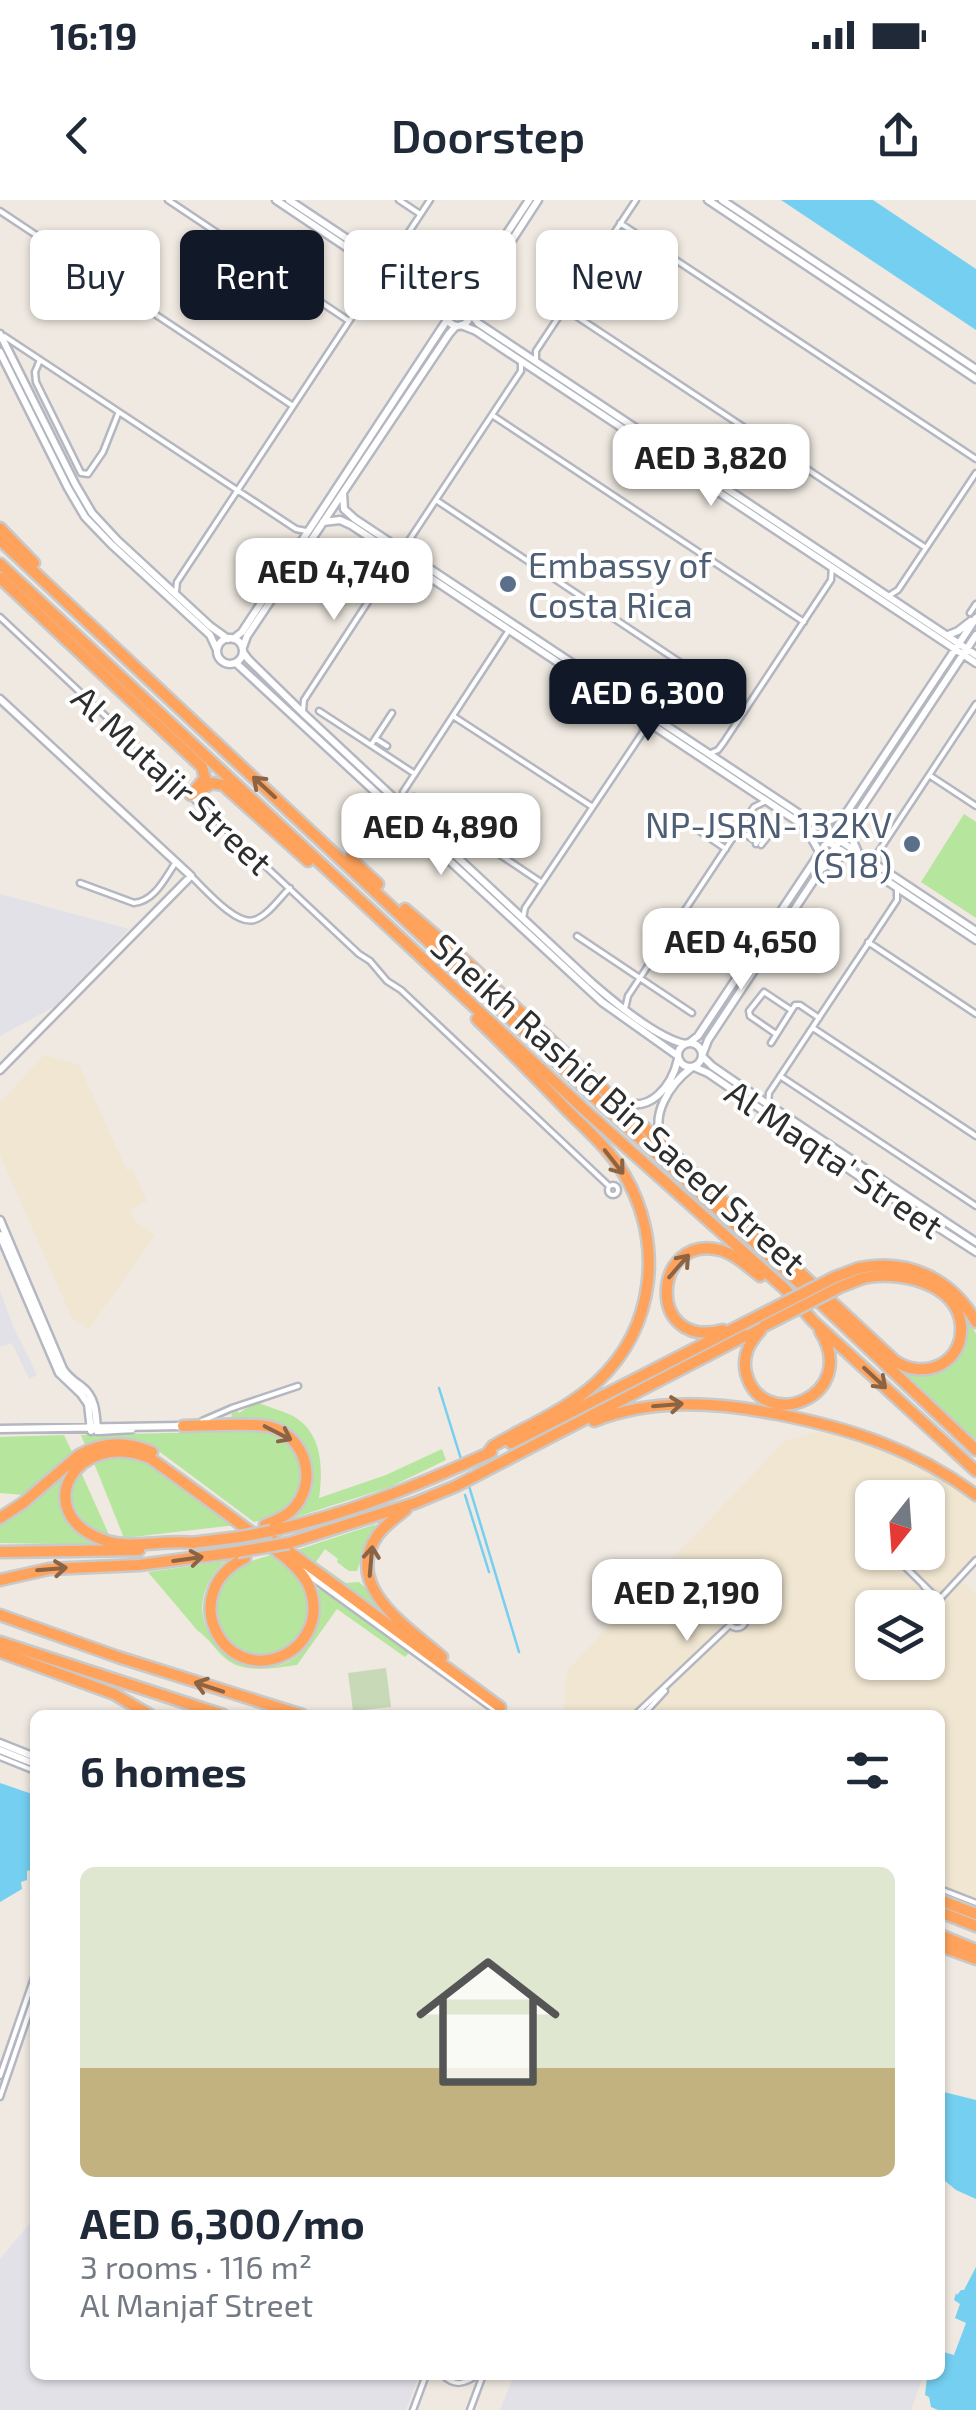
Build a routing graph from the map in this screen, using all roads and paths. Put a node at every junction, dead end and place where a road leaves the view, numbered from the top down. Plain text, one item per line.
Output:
1 (168, 200) edge
2 (276, 200) edge
3 (289, 200) edge
4 (399, 200) edge
5 (430, 200) edge
6 (529, 200) edge
7 (538, 200) edge
8 (636, 200) edge
9 (708, 200) edge
10 (722, 200) edge
11 (0, 210) edge
12 (420, 214) junction
13 (620, 223) junction
14 (410, 230) edge
15 (509, 230) edge
16 (615, 230) edge
17 (516, 235) edge
18 (768, 235) junction
19 (344, 239) edge
20 (344, 242) edge
21 (444, 320) edge
22 (450, 320) edge
23 (468, 320) edge
24 (476, 320) edge
25 (556, 320) edge
26 (582, 320) edge
27 (349, 321) joint
28 (458, 326) junction
29 (911, 330) junction
30 (0, 334) edge
31 (25, 350) junction
32 (536, 351) junction
33 (0, 352) edge
34 (523, 358) junction
35 (40, 360) junction
36 (14, 361) junction
37 (533, 365) junction
38 (976, 369) edge
39 (521, 372) junction
40 (976, 378) edge
41 (294, 406) junction
42 (119, 412) junction
43 (492, 415) junction
44 (39, 421) junction
45 (976, 460) edge
46 (976, 472) edge
47 (238, 491) junction
48 (343, 492) junction
49 (436, 500) junction
50 (323, 522) junction
51 (353, 522) junction
52 (0, 528) edge
53 (296, 529) junction
54 (308, 531) junction
55 (0, 540) edge
56 (302, 541) junction
57 (408, 542) junction
58 (926, 548) junction
59 (396, 550) junction
60 (818, 554) junction
61 (406, 557) junction
62 (0, 564) edge
63 (392, 566) junction
64 (832, 567) junction
65 (844, 575) junction
66 (0, 578) edge
67 (831, 580) junction
68 (176, 582) junction
69 (164, 584) junction
70 (898, 590) junction
71 (176, 595) junction
72 (887, 596) junction
73 (898, 602) junction
74 (976, 604) edge
75 (974, 616) edge
76 (0, 618) edge
77 (804, 622) junction
78 (509, 630) junction
79 (936, 635) junction
80 (946, 635) junction
81 (976, 636) edge
82 (230, 639) junction
83 (531, 640) junction
84 (961, 649) junction
85 (217, 650) junction
86 (243, 650) junction
87 (948, 660) junction
88 (976, 660) edge
89 (236, 663) junction
90 (950, 674) junction
91 (147, 678) junction
92 (138, 693) junction
93 (0, 699) edge
94 (304, 700) junction
95 (292, 703) junction
96 (976, 704) edge
97 (631, 707) junction
98 (747, 707) junction
99 (320, 711) dead end
100 (392, 713) dead end
101 (305, 715) junction
102 (453, 716) junction
103 (644, 719) junction
104 (655, 727) junction
105 (642, 732) junction
106 (376, 738) junction
107 (372, 746) junction
108 (387, 746) dead end
109 (718, 750) junction
110 (709, 754) junction
111 (340, 758) junction
112 (718, 760) junction
113 (740, 764) dead end
114 (728, 766) junction
115 (414, 774) junction
116 (930, 775) junction
117 (855, 781) dead end
118 (383, 788) junction
119 (403, 792) junction
120 (755, 793) junction
121 (858, 795) junction
122 (390, 796) junction
123 (192, 797) junction
124 (414, 798) dead end
125 (793, 799) dead end
126 (766, 801) junction
127 (754, 806) junction
128 (976, 806) edge
129 (402, 807) junction
130 (592, 807) junction
131 (794, 810) junction
132 (848, 810) junction
133 (803, 825) junction
134 (817, 826) junction
135 (308, 828) junction
136 (847, 828) junction
137 (738, 830) junction
138 (701, 832) dead end
139 (780, 833) dead end
140 (833, 841) junction
141 (726, 849) junction
142 (439, 851) junction
143 (820, 853) junction
144 (847, 854) junction
145 (877, 854) junction
146 (456, 857) junction
147 (862, 857) junction
148 (176, 862) junction
149 (877, 866) junction
150 (818, 872) junction
151 (191, 876) junction
152 (80, 883) dead end
153 (542, 883) junction
154 (896, 887) junction
155 (290, 888) junction
156 (909, 896) junction
157 (896, 900) junction
158 (927, 903) junction
159 (366, 907) junction
160 (524, 908) junction
161 (516, 912) junction
162 (376, 916) junction
163 (523, 918) junction
164 (976, 931) edge
165 (577, 936) dead end
166 (976, 940) edge
167 (868, 942) junction
168 (640, 978) junction
169 (628, 996) junction
170 (615, 1002) junction
171 (625, 1010) junction
172 (792, 1010) junction
173 (692, 1013) dead end
174 (976, 1014) edge
175 (819, 1018) junction
176 (812, 1027) junction
177 (776, 1034) junction
178 (688, 1043) junction
179 (771, 1043) dead end
180 (703, 1055) junction
181 (678, 1058) junction
182 (692, 1068) junction
183 (0, 1070) edge
184 (780, 1076) junction
185 (595, 1082) junction
186 (769, 1093) junction
187 (758, 1097) junction
188 (768, 1105) junction
189 (976, 1136) edge
190 (684, 1165) junction
191 (610, 1186) dead end
192 (976, 1206) edge
193 (0, 1220) edge
194 (3, 1238) edge
195 (976, 1242) edge
196 (976, 1252) edge
197 (861, 1273) junction
198 (786, 1290) junction
199 (814, 1321) junction
200 (976, 1322) edge
201 (743, 1324) junction
202 (764, 1326) junction
203 (298, 1386) dead end
204 (228, 1409) junction
205 (183, 1426) junction
206 (235, 1426) junction
207 (94, 1429) junction
208 (0, 1431) edge
209 (976, 1450) edge
210 (90, 1453) junction
211 (487, 1454) junction
212 (510, 1458) junction
213 (75, 1463) junction
214 (976, 1471) edge
215 (976, 1495) edge
216 (416, 1503) junction
217 (0, 1518) edge
218 (268, 1528) junction
219 (103, 1546) junction
220 (0, 1552) edge
221 (279, 1553) junction
222 (241, 1555) junction
223 (976, 1560) edge
224 (908, 1570) edge
225 (0, 1580) edge
226 (0, 1614) edge
227 (730, 1626) dead end
228 (0, 1642) edge
229 (0, 1652) edge
230 (667, 1687) junction
231 (141, 1710) edge
232 (208, 1710) edge
233 (286, 1710) edge
234 (500, 1710) edge
235 (500, 1710) edge
236 (500, 1710) edge
237 (641, 1710) edge
238 (647, 1710) edge
239 (0, 1750) edge
240 (30, 1762) edge
241 (30, 1762) edge
242 (945, 1891) edge
243 (945, 1902) edge
244 (976, 1904) edge
245 (945, 1914) edge
246 (976, 1914) edge
247 (976, 1926) edge
248 (945, 1937) edge
249 (945, 1948) edge
250 (976, 1950) edge
251 (976, 1959) edge
252 (30, 1990) edge
253 (30, 2010) edge
254 (0, 2076) edge
255 (0, 2098) edge
256 (423, 2380) edge
257 (479, 2380) edge
258 (413, 2410) edge
259 (470, 2410) edge

1 - 27 street
2 - 20 street
3 - 19 street
4 - 12 street
5 - 12 street
6 - 15 street
7 - 17 street
8 - 13 street
9 - 18 street
10 - 18 street
11 - 41 street
12 - 14 street
13 - 16 street
13 - 45 street
18 - 29 street
21 - 54 street
22 - 28 street
23 - 28 street
24 - 34 street
25 - 32 street
26 - 58 street
27 - 41 street
28 - 34 street
28 - 48 street
29 - 38 street
29 - 40 street
30 - 31 street
30 - 36 street
31 - 35 street
31 - 36 street
32 - 34 street
32 - 37 street
33 - 44 street
34 - 37 street
34 - 39 street
35 - 42 street
35 - 42 street
36 - 44 street
37 - 39 street
37 - 60 street
39 - 43 street
41 - 47 street
42 - 47 street
43 - 49 street
43 - 77 street
44 - 69 street
44 - 85 street
46 - 58 street
47 - 53 street
47 - 68 street
48 - 50 street
48 - 51 street
49 - 57 street
49 - 98 street
50 - 51 street
50 - 86 street
51 - 59 street
52 - 91 highway
53 - 54 street
53 - 56 street
54 - 56 street
55 - 91 highway
56 - 82 street
57 - 59 street
57 - 61 street
58 - 70 street
59 - 61 street
59 - 63 street
60 - 64 street
60 - 72 street
61 - 63 street
61 - 78 street
61 - 83 street
62 - 92 highway
63 - 94 street
64 - 65 street
64 - 67 street
65 - 67 street
65 - 79 street
66 - 92 highway
66 - 123 highway
67 - 77 street
68 - 69 street
68 - 71 street
69 - 71 street
70 - 72 street
70 - 73 street
71 - 82 street
72 - 73 street
73 - 80 street
74 - 75 street
75 - 80 street
75 - 84 street
76 - 123 street, Al Mutajir Street
77 - 98 street
78 - 83 street
78 - 102 street
79 - 84 street
79 - 87 street
80 - 84 street
81 - 84 street
82 - 85 street
82 - 86 street
83 - 97 street
84 - 87 street
84 - 88 street
84 - 90 street
85 - 89 street
86 - 89 street
86 - 95 street
87 - 121 street
88 - 90 street
89 - 111 street
90 - 136 street
135 -> 91 highway, Sheikh Rashid Bin Saeed Street
92 - 159 highway, Sheikh Rashid Bin Saeed Street
93 - 148 street
94 - 95 street
94 - 101 street
95 - 101 street
96 - 116 street
97 - 103 street
97 - 110 street
98 - 109 street
99 - 107 street
100 - 106 street
101 - 118 street
102 - 115 street
102 - 130 street
103 - 104 street
103 - 105 street
104 - 105 street
104 - 120 street
105 - 130 street
106 - 107 street
106 - 108 street
107 - 115 street
109 - 110 street
109 - 112 street
110 - 112 street
111 - 118 street
111 - 142 street
112 - 114 street
113 - 114 street
114 - 131 street
115 - 119 street
116 - 128 street
116 - 145 street
117 - 121 street
118 - 122 street
119 - 122 street
119 - 129 street
120 - 126 street
120 - 127 street
121 - 132 street
122 - 129 street
123 - 155 street, Al Mutajir Street
123 - 159 highway
124 - 153 street
125 - 131 street
126 - 127 street
126 - 133 street
127 - 137 street
129 - 146 street
130 - 153 street
131 - 134 street
132 - 134 street
132 - 140 street
133 - 140 street
133 - 143 street
134 - 140 street
135 - 185 highway
135 - 209 highway, Sheikh Rashid Bin Saeed Street
136 - 140 street
136 - 147 street
137 - 139 street
137 - 141 street
138 - 141 street
140 - 143 street
140 - 144 street
140 - 147 street
140 - 150 street
141 - 168 street
142 - 146 street
142 - 181 street
143 - 178 street
144 - 150 street
144 - 154 street
145 - 147 street
145 - 149 street
146 - 161 street
147 - 149 street
148 - 151 street
148 - 152 street
149 - 158 street
150 - 180 street
151 - 155 street
151 - 183 street
153 - 160 street
154 - 156 street
154 - 157 street
155 - 191 street, Al Mutajir Street
156 - 157 street
156 - 158 street
157 - 167 street
158 - 164 street
158 - 166 street
159 - 162 highway, Sheikh Rashid Bin Saeed Street
160 - 161 street
160 - 163 street
161 - 163 street
162 - 198 highway, Sheikh Rashid Bin Saeed Street
162 -> 211 highway
163 - 170 street
165 - 168 street
167 - 174 street
167 - 175 street
168 - 169 street
168 - 173 street
169 - 170 street
169 - 171 street
170 - 171 street
171 - 178 street
172 - 175 street
172 - 177 street
172 - 177 street
175 - 176 street
176 - 184 street
176 - 189 street
177 - 179 street
178 - 180 street
178 - 181 street
180 - 182 street
180 - 187 street, Al Maqta' Street
181 - 182 street
181 - 185 street
182 - 190 street
182 - 196 street, Al Maqta' Street
184 - 186 street
184 - 192 street
185 - 190 highway
186 - 187 street
186 - 188 street
187 - 188 street, Al Maqta' Street
188 - 195 street, Al Maqta' Street
190 - 197 highway
193 - 194 street
194 - 207 street
197 - 200 highway
197 - 201 highway, bridge
197 - 202 highway, bridge
198 - 199 highway, Sheikh Rashid Bin Saeed Street
201 -> 198 highway
199 - 202 highway
199 -> 214 highway, Sheikh Rashid Bin Saeed Street
201 - 211 highway
202 - 212 highway
203 - 204 street
204 - 205 street
204 - 206 street
205 - 206 highway
205 - 207 street
206 -> 218 highway
207 - 208 street
210 - 213 highway
210 - 221 highway
210 - 234 highway
211 - 218 highway
212 -> 215 highway
212 - 216 highway
213 - 217 highway
213 - 219 highway
216 - 222 highway, bridge
236 -> 216 highway
218 - 219 highway, bridge
219 - 220 highway
221 - 222 highway
221 - 235 street
225 -> 222 highway
223 - 224 street
233 -> 226 highway
227 - 230 street
228 - 232 highway
229 - 231 highway
230 - 237 street
230 - 238 street
239 - 240 street
239 - 241 street
242 - 244 street
243 - 246 highway
245 - 247 highway
248 - 250 highway
249 - 251 highway
252 - 254 street
253 - 255 street
256 - 258 street
257 - 259 street

